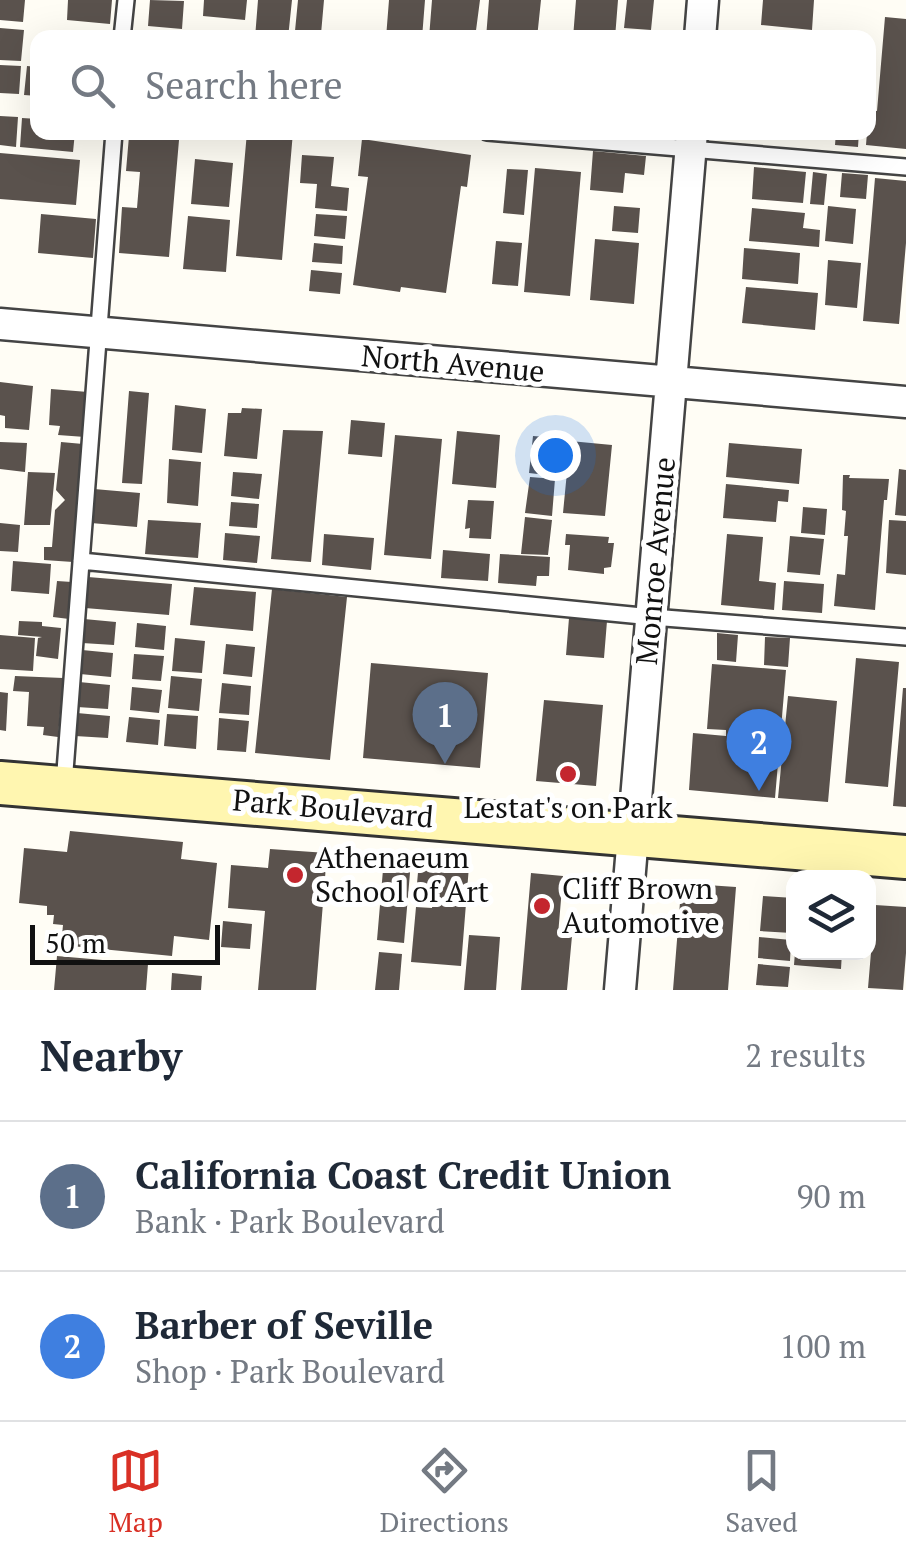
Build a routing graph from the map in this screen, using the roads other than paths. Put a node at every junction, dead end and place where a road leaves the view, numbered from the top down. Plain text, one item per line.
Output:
1 (126, 0) edge
2 (703, 0) edge
3 (123, 30) edge
4 (701, 30) edge
5 (113, 140) edge
6 (692, 141) edge
7 (906, 167) edge
8 (0, 324) edge
9 (98, 333) junction
10 (670, 383) junction
11 (906, 402) edge
12 (81, 560) junction
13 (652, 617) junction
14 (906, 638) edge
15 (0, 783) edge
16 (64, 788) junction
17 (634, 835) junction
18 (906, 858) edge
19 (620, 990) edge

1 - 3 lane
2 - 4 street
5 - 9 lane
6 - 7 lane
6 - 10 street, Monroe Avenue
8 - 9 street, North Avenue
9 - 10 street, North Avenue
9 - 12 lane
10 - 11 street, North Avenue
10 - 13 street, Monroe Avenue
12 - 13 lane
12 - 16 lane
13 - 14 lane
13 - 17 street, Monroe Avenue
15 - 16 main road, Park Boulevard
16 - 17 main road, Park Boulevard
17 - 18 main road, Park Boulevard
17 - 19 street, Monroe Avenue

